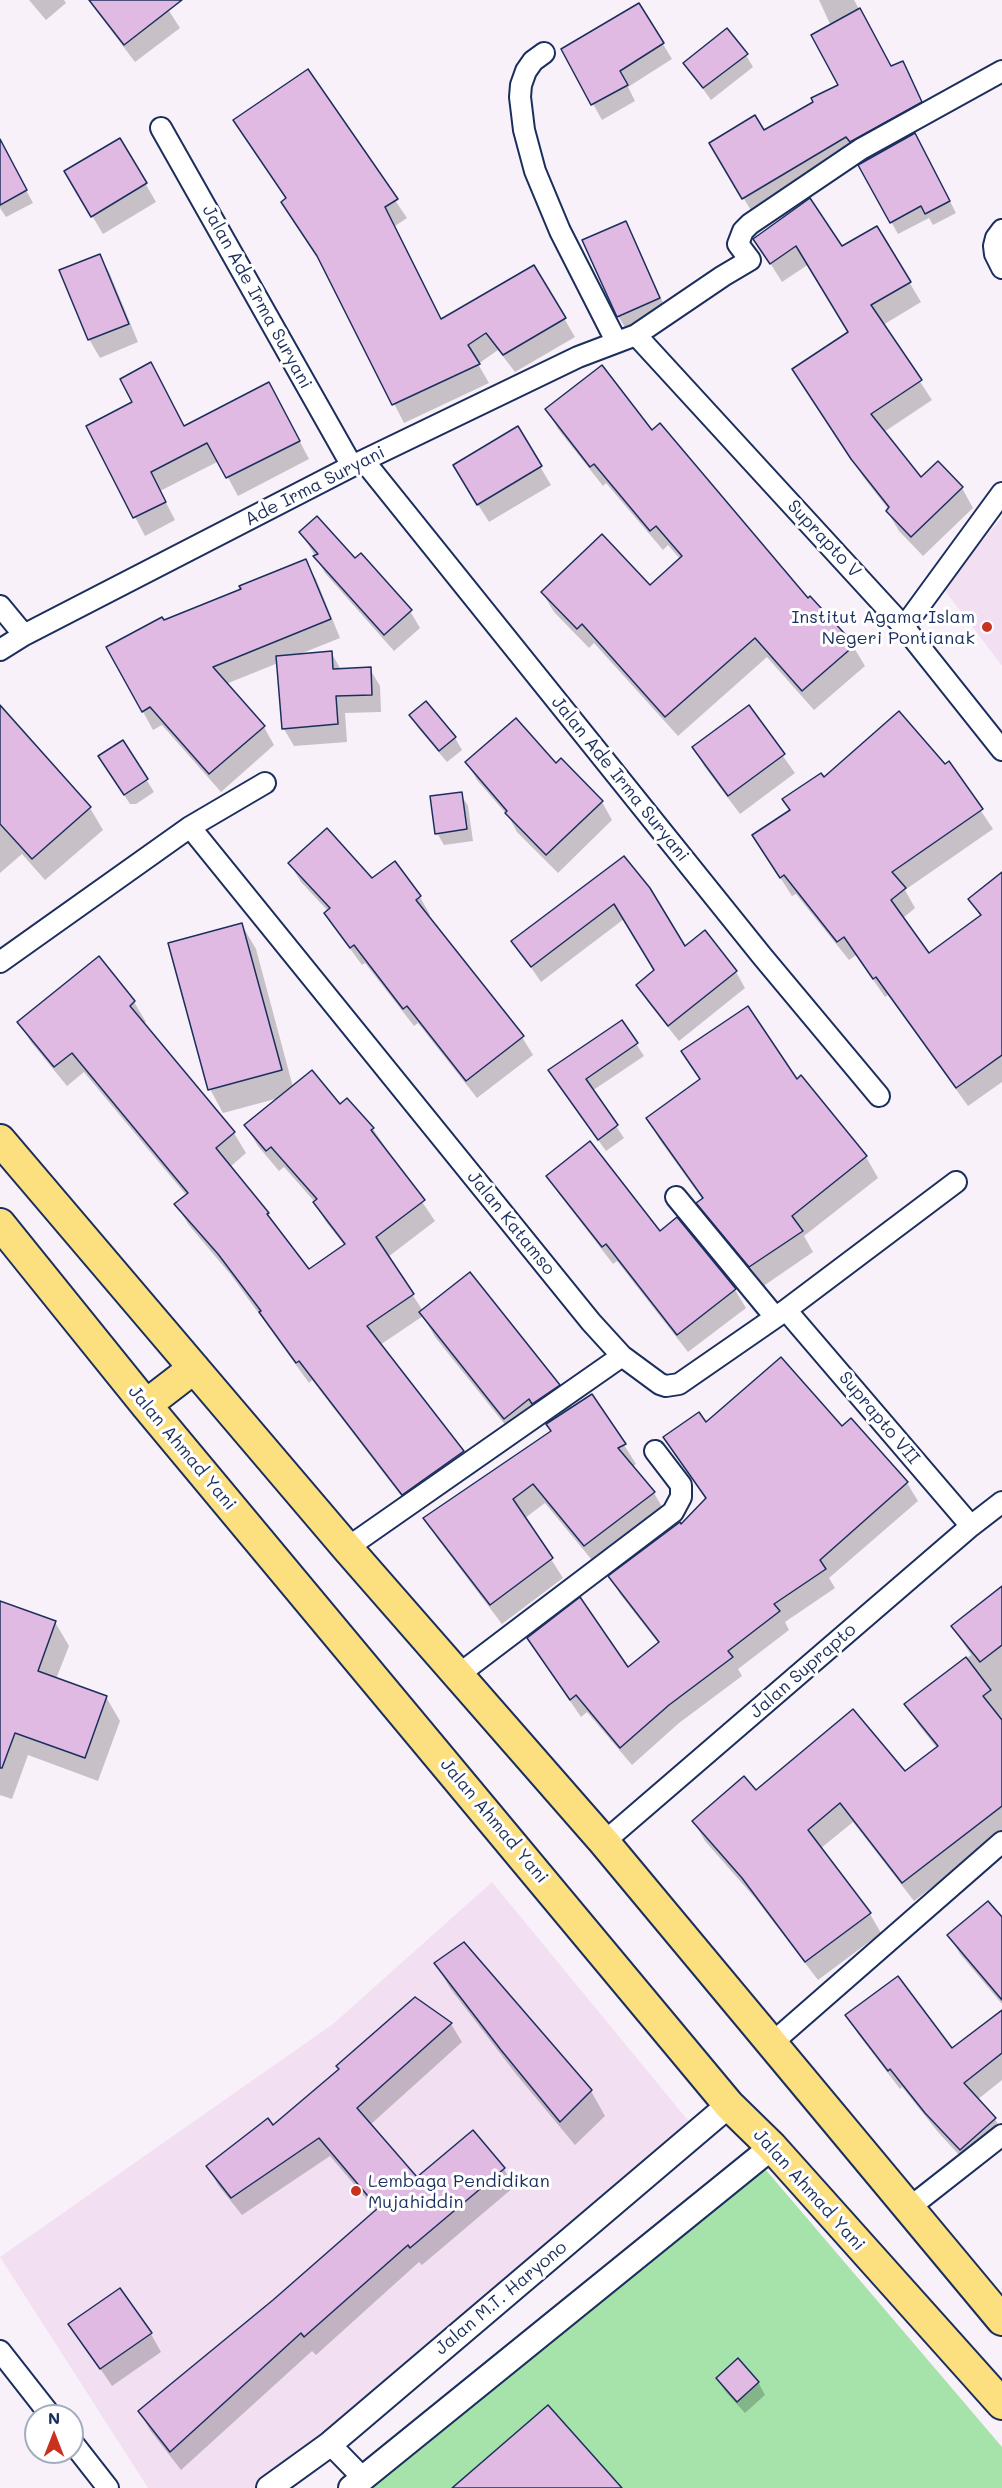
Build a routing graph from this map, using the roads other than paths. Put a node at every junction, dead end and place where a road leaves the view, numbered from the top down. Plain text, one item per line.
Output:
1 (544, 52) dead end
2 (1002, 71) edge
3 (161, 128) dead end
4 (1002, 230) edge
5 (1002, 268) edge
6 (636, 335) junction
7 (616, 341) junction
8 (358, 464) junction
9 (1002, 493) edge
10 (0, 606) edge
11 (904, 627) junction
12 (24, 635) junction
13 (0, 650) edge
14 (1002, 750) edge
15 (265, 783) dead end
16 (190, 827) junction
17 (0, 963) edge
18 (879, 1096) dead end
19 (0, 1140) edge
20 (956, 1182) dead end
21 (676, 1197) dead end
22 (0, 1224) edge
23 (781, 1313) junction
24 (622, 1356) junction
25 (194, 1368) junction
26 (146, 1405) junction
27 (655, 1451) dead end
28 (1002, 1502) edge
29 (971, 1526) junction
30 (347, 1548) junction
31 (458, 1675) junction
32 (604, 1842) junction
33 (1002, 1842) edge
34 (771, 2043) junction
35 (729, 2104) junction
36 (1002, 2135) edge
37 (772, 2147) junction
38 (909, 2208) junction
39 (1002, 2320) edge
40 (0, 2350) edge
41 (42, 2404) edge
42 (1002, 2404) edge
43 (330, 2444) junction
44 (84, 2457) edge
45 (357, 2483) edge
46 (108, 2488) edge
47 (269, 2488) edge

1 - 7 street
2 - 6 street, Ade Irma Suryani
3 - 8 street, Jalan Ade Irma Suryani
4 - 5 street
6 - 7 street, Ade Irma Suryani
6 - 11 street, Suprapto V
7 - 8 street, Ade Irma Suryani
8 - 12 street, Ade Irma Suryani
8 - 18 street, Jalan Ade Irma Suryani
9 - 11 street
10 - 12 street
11 - 14 street, Suprapto V
12 - 13 street, Ade Irma Suryani
15 - 16 street
16 - 17 street
16 - 24 street, Jalan Katamso
19 - 25 main road
20 - 23 street, Jalan Katamso
21 - 23 street, Suprapto VII
22 - 26 main road, Jalan Ahmad Yani
23 - 24 street, Jalan Katamso
23 - 29 street, Suprapto VII
24 - 30 street
25 - 26 main road
25 - 30 main road
26 - 35 main road, Jalan Ahmad Yani
27 - 31 street
28 - 29 street, Jalan Suprapto
29 - 32 street, Jalan Suprapto
30 - 31 main road
31 - 32 main road
32 - 34 main road
33 - 34 street
34 - 38 main road
35 - 37 main road, Jalan Ahmad Yani
35 - 43 street, Jalan M.T. Haryono
36 - 38 street
37 - 42 main road, Jalan Ahmad Yani
37 - 45 street
38 - 39 main road
40 - 41 street
43 - 45 street
43 - 47 street, Jalan M.T. Haryono
44 - 46 street

